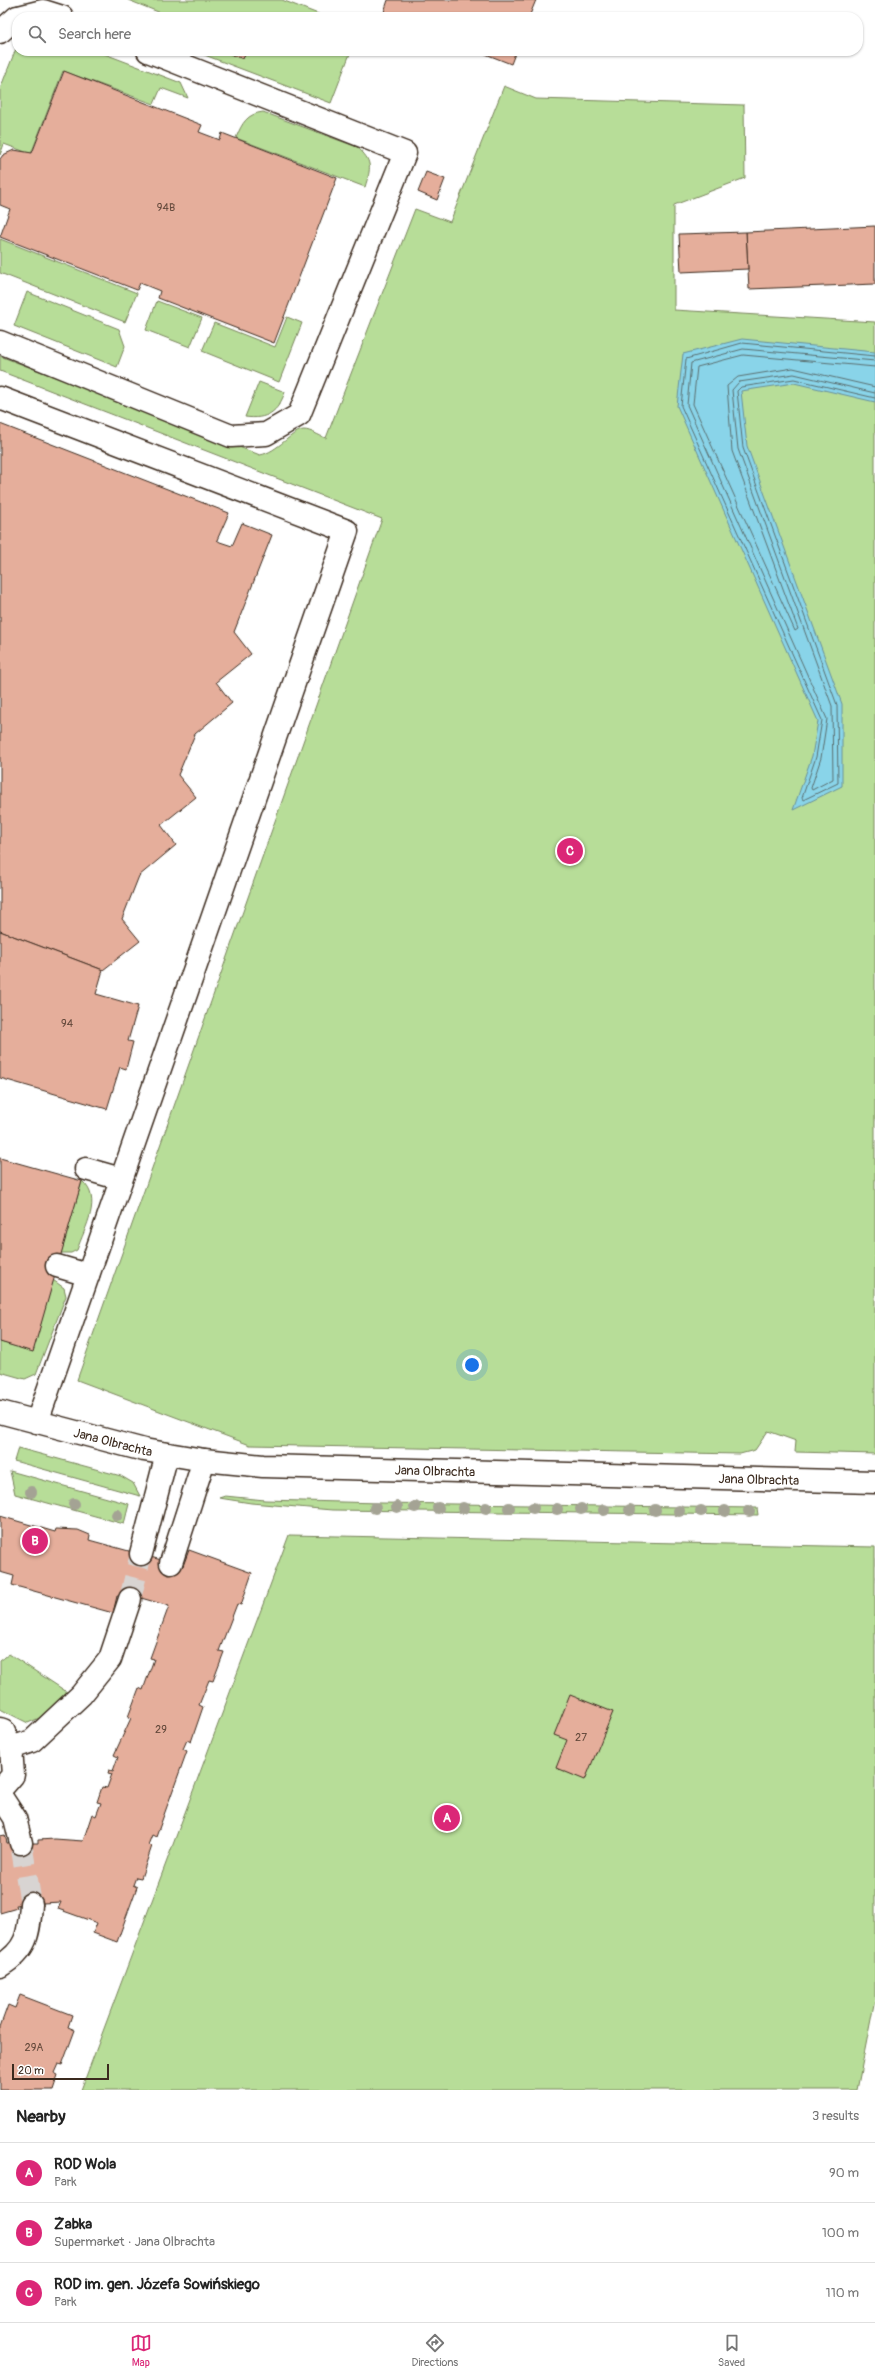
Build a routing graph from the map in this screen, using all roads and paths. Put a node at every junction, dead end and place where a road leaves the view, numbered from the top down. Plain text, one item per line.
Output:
1 (12, 22) edge
2 (0, 32) edge
3 (161, 56) edge
4 (0, 342) edge
5 (0, 398) edge
6 (86, 1169) dead end
7 (121, 1179) junction
8 (57, 1266) dead end
9 (88, 1275) junction
10 (0, 1412) edge
11 (37, 1422) junction
12 (167, 1454) junction
13 (204, 1460) junction
14 (875, 1482) edge
15 (141, 1554) tunnel mouth
16 (171, 1563) dead end
17 (130, 1599) tunnel mouth
18 (0, 1729) edge
19 (11, 1748) junction
20 (0, 1790) edge
21 (0, 1795) edge
22 (20, 1843) tunnel mouth
23 (31, 1904) tunnel mouth
24 (0, 1966) edge

1 - 2 street
3 - 4 street
5 - 7 street
6 - 7 street
7 - 9 street
8 - 9 street
9 - 11 street
10 - 11 street, Jana Olbrachta
11 - 12 street, Jana Olbrachta
12 - 13 street, Jana Olbrachta
12 - 15 street
13 - 14 street, Jana Olbrachta
13 - 16 street
17 - 19 street
18 - 19 street
19 - 20 street
21 - 22 street
23 - 24 street

